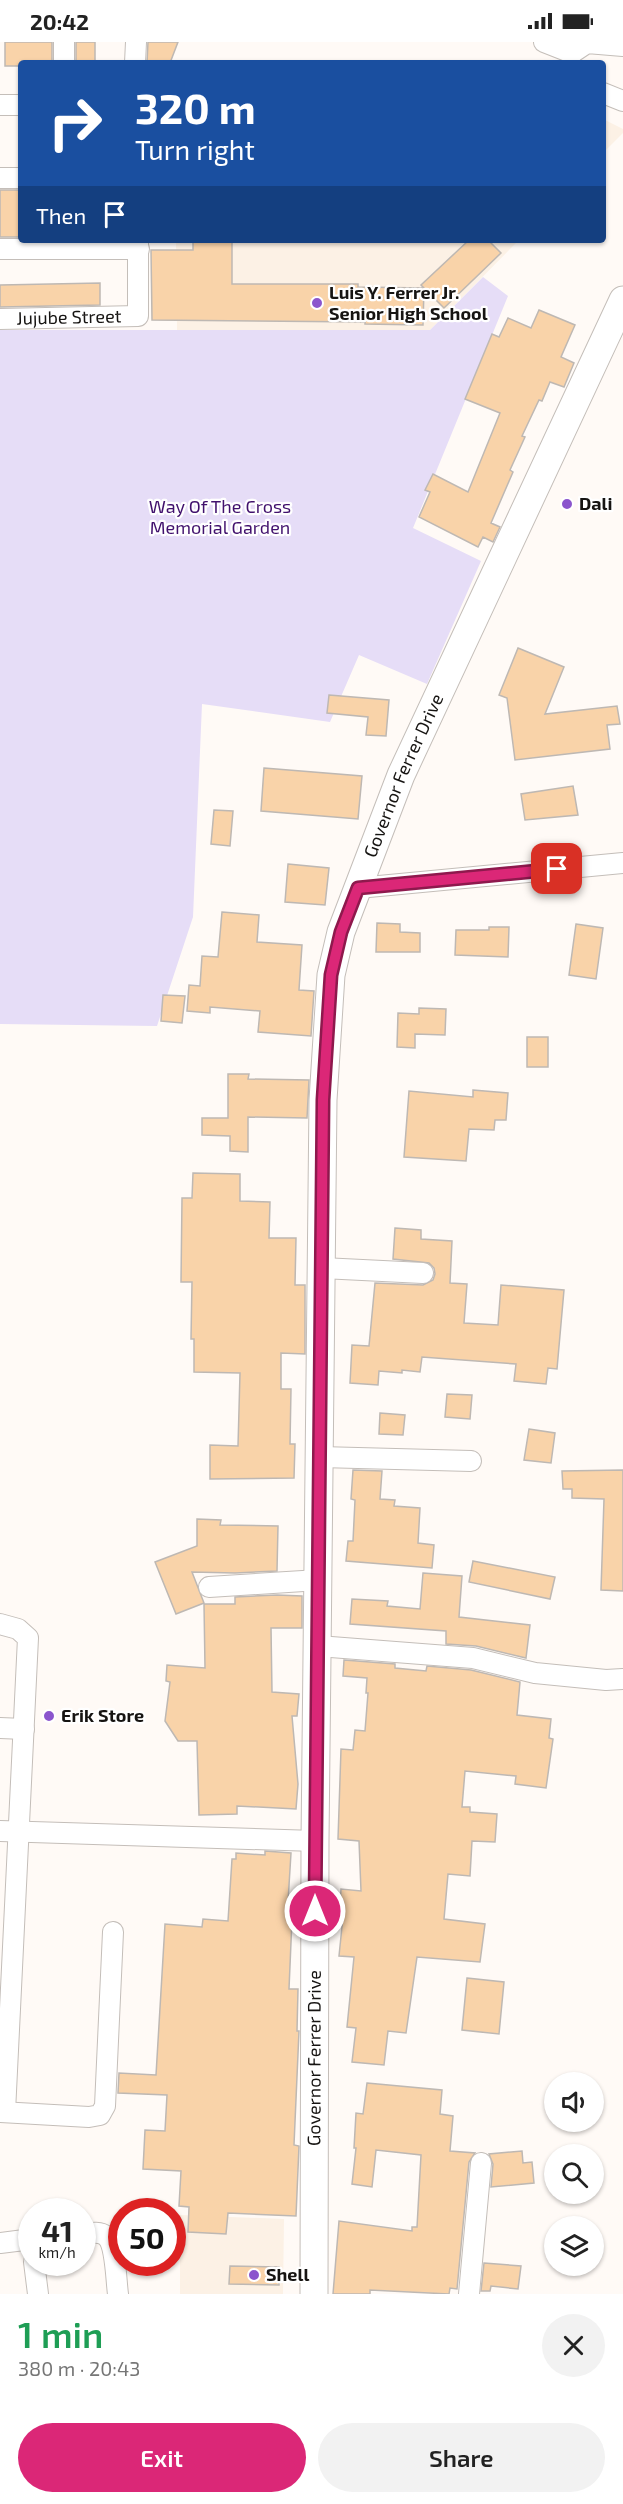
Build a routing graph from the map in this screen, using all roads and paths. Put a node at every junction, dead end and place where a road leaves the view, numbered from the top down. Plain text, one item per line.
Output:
1 (64, 42) edge
2 (136, 42) edge
3 (544, 42) edge
4 (623, 46) edge
5 (574, 58) edge
6 (64, 60) edge
7 (135, 60) edge
8 (606, 94) edge
9 (623, 101) edge
10 (0, 105) edge
11 (18, 105) edge
12 (0, 178) edge
13 (18, 178) edge
14 (139, 244) edge
15 (0, 249) edge
16 (623, 300) edge
17 (0, 319) edge
18 (623, 863) edge
19 (358, 888) junction
20 (322, 1268) junction
21 (423, 1273) dead end
22 (320, 1457) junction
23 (471, 1461) dead end
24 (319, 1580) junction
25 (209, 1587) dead end
26 (0, 1623) edge
27 (318, 1646) junction
28 (623, 1679) edge
29 (0, 1728) edge
30 (24, 1729) junction
31 (9, 1832) edge
32 (315, 1840) junction
33 (113, 1932) dead end
34 (7, 1936) edge
35 (5, 2022) edge
36 (3, 2112) edge
37 (481, 2163) dead end
38 (96, 2232) edge
39 (18, 2241) edge
40 (0, 2243) edge
41 (36, 2276) edge
42 (38, 2294) edge
43 (118, 2294) edge
44 (314, 2294) edge
45 (468, 2294) edge

1 - 6 street
2 - 7 street
3 - 5 street
4 - 5 street
8 - 9 street
10 - 11 street
12 - 13 street
14 - 15 street
14 - 17 street, Jujube Street
16 - 19 main road, Governor Ferrer Drive
18 - 19 street
19 - 20 main road, Governor Ferrer Drive
20 - 21 street
20 - 22 main road, Governor Ferrer Drive
22 - 23 street
22 - 24 main road, Governor Ferrer Drive
24 - 25 street
24 - 27 main road, Governor Ferrer Drive
26 - 30 street
27 - 28 street
27 - 32 main road, Governor Ferrer Drive
29 - 30 street
30 - 31 street
31 - 32 street
31 - 34 street
32 - 44 main road, Governor Ferrer Drive
33 - 36 street
34 - 35 street
35 - 36 street
37 - 45 street
38 - 43 street
39 - 40 street
41 - 42 street

